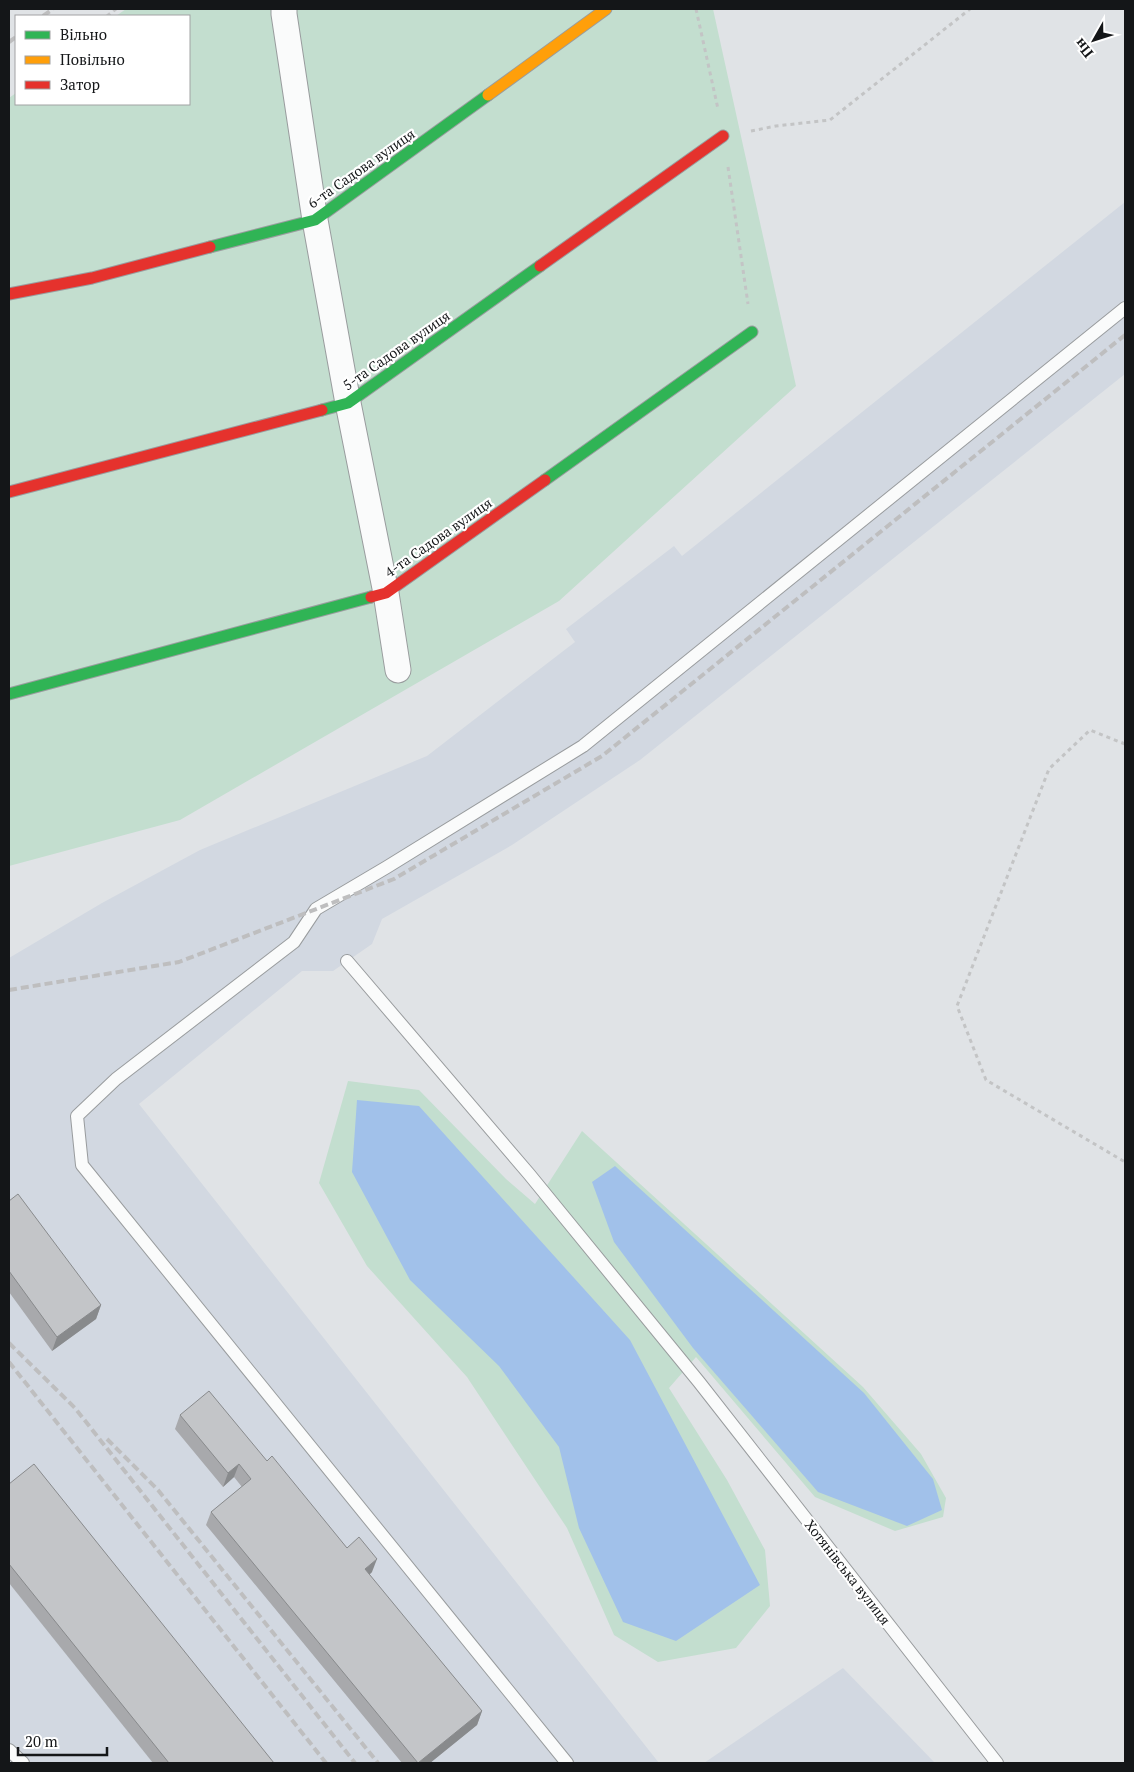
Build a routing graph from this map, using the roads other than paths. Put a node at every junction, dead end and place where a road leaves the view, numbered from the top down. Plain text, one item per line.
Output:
1 (284, 9) edge
2 (606, 9) edge
3 (723, 136) road end
4 (315, 220) junction
5 (9, 294) edge
6 (1125, 308) edge
7 (752, 332) dead end
8 (348, 403) junction
9 (9, 492) edge
10 (386, 592) junction
11 (398, 670) dead end
12 (9, 694) edge
13 (347, 962) dead end
14 (9, 1750) edge
15 (563, 1762) edge
16 (23, 1763) edge
17 (997, 1763) edge

1 - 4 street
2 - 4 street, 6-та Садова вулиця
3 - 8 street, 5-та Садова вулиця
4 - 5 street, 6-та Садова вулиця
4 - 8 street
6 - 15 lane
7 - 10 street, 4-та Садова вулиця
8 - 9 street, 5-та Садова вулиця
8 - 10 street
10 - 11 street
10 - 12 street, 4-та Садова вулиця
13 - 17 lane, Хотянівська вулиця
14 - 16 lane

